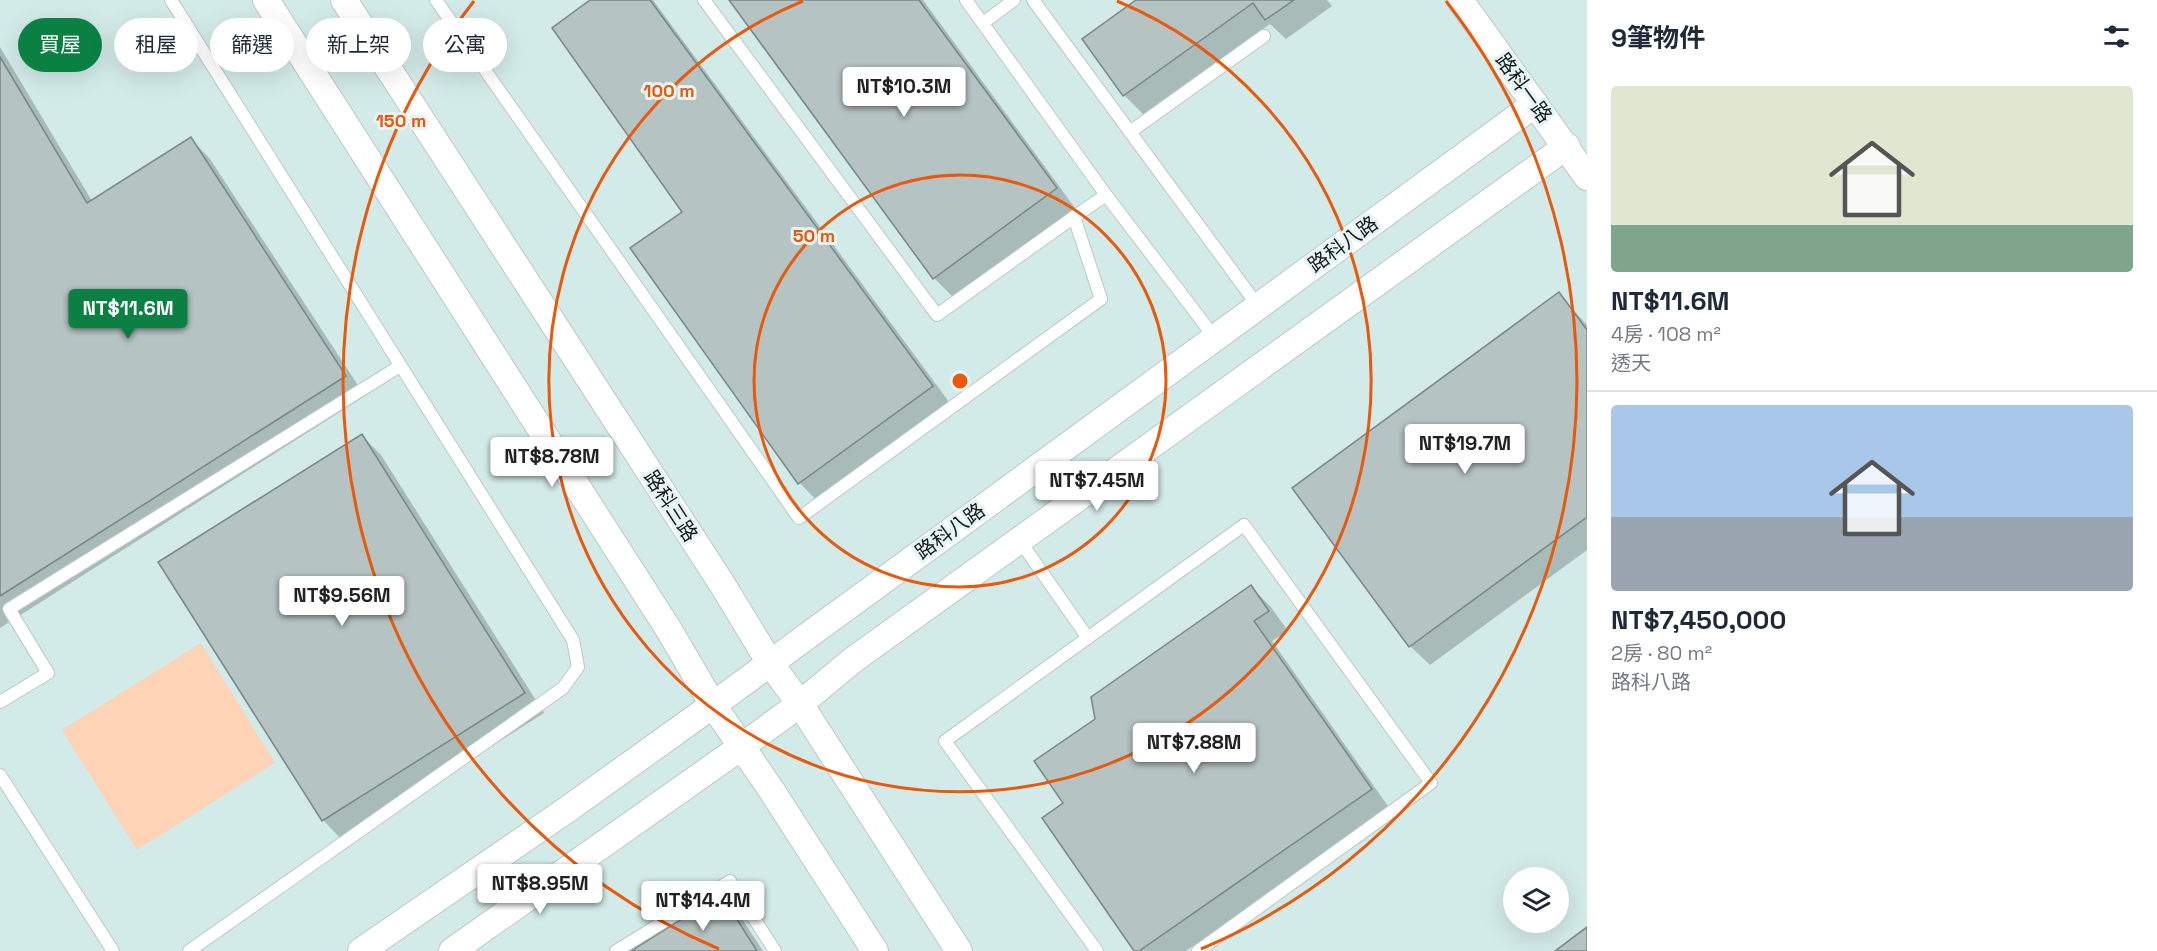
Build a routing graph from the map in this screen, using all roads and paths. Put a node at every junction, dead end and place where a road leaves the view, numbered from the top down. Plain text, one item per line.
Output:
1 (171, 0) edge
2 (266, 0) edge
3 (344, 0) edge
4 (436, 0) edge
5 (704, 0) edge
6 (966, 0) edge
7 (1014, 0) edge
8 (1033, 0) edge
9 (1460, 0) edge
10 (983, 23) junction
11 (1264, 36) dead end
12 (1535, 104) junction
13 (1130, 132) junction
14 (1567, 146) junction
15 (1587, 177) edge
16 (1106, 195) junction
17 (1074, 217) junction
18 (1258, 306) junction
19 (1215, 338) junction
20 (400, 366) junction
21 (1020, 541) junction
22 (1089, 638) junction
23 (770, 663) junction
24 (0, 702) edge
25 (800, 704) junction
26 (713, 705) junction
27 (741, 747) junction
28 (0, 775) edge
29 (113, 951) edge
30 (189, 951) edge
31 (361, 951) edge
32 (452, 951) edge
33 (616, 951) edge
34 (775, 951) edge
35 (876, 951) edge
36 (959, 951) edge
37 (1097, 951) edge
38 (1198, 951) edge

1 - 20 lane
2 - 26 street
3 - 23 street, 路科三路
4 - 17 lane
5 - 17 lane
6 - 10 lane
7 - 10 lane
8 - 13 lane
9 - 12 street, 路科一路
10 - 16 lane
11 - 13 lane
12 - 14 street, 路科一路
12 - 18 street, 路科八路
13 - 18 lane
14 - 15 street, 路科一路
14 - 21 street
16 - 17 lane
16 - 19 lane
18 - 19 street, 路科八路
19 - 23 street, 路科八路
20 - 24 lane
20 - 30 lane
21 - 22 lane
21 - 25 street
22 - 37 lane
22 - 38 lane
23 - 25 street, 路科三路
23 - 26 street, 路科八路
25 - 27 street
25 - 36 street, 路科三路
26 - 27 street
26 - 31 street, 路科八路
27 - 32 street
27 - 35 street
28 - 29 lane
33 - 34 lane

